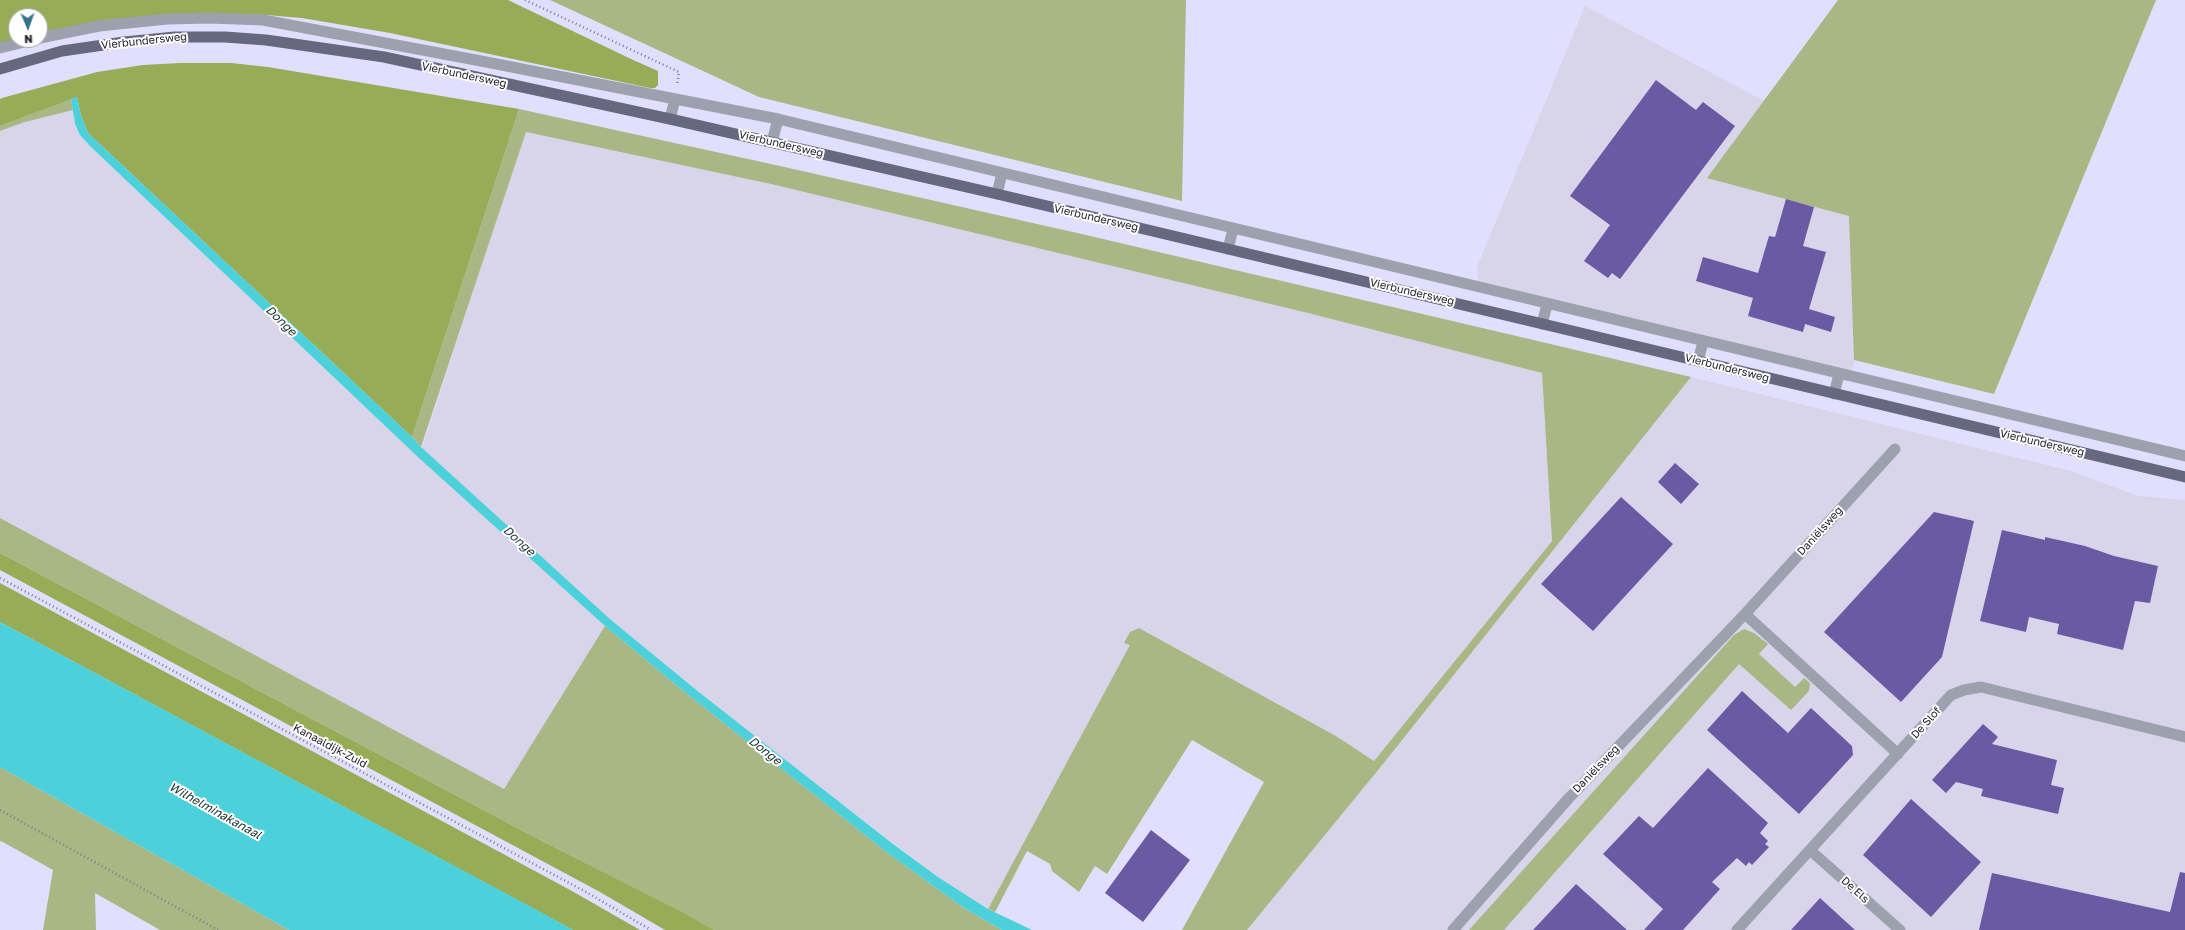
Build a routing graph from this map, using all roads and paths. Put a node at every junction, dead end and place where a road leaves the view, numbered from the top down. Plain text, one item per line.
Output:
1 (525, 0) edge
2 (48, 36) edge
3 (0, 69) edge
4 (675, 99) junction
5 (670, 119) junction
6 (778, 119) junction
7 (772, 142) junction
8 (1002, 173) junction
9 (997, 194) junction
10 (1233, 229) junction
11 (1228, 249) junction
12 (1547, 305) junction
13 (1542, 324) junction
14 (1703, 342) junction
15 (1698, 361) junction
16 (1839, 374) junction
17 (1834, 394) junction
18 (1895, 449) dead end
19 (2185, 456) edge
20 (2185, 477) edge
21 (0, 578) edge
22 (1745, 614) junction
23 (2185, 737) edge
24 (1898, 754) junction
25 (0, 810) edge
26 (1810, 850) junction
27 (218, 930) edge
28 (651, 930) edge
29 (1453, 930) edge
30 (1737, 930) edge
31 (1900, 930) edge

1 - 4 path
2 - 4 street, Vierbundersweg
3 - 5 main road, Vierbundersweg
4 - 5 street
4 - 6 street, Vierbundersweg
5 - 7 main road, Vierbundersweg
6 - 7 street
6 - 8 street, Vierbundersweg
7 - 9 main road, Vierbundersweg
8 - 9 street
8 - 10 street, Vierbundersweg
9 - 11 main road, Vierbundersweg
10 - 11 street
10 - 12 street, Vierbundersweg
11 - 13 main road, Vierbundersweg
12 - 13 street
12 - 14 street, Vierbundersweg
13 - 15 main road, Vierbundersweg
14 - 15 street
14 - 16 street, Vierbundersweg
15 - 17 main road, Vierbundersweg
16 - 17 street
16 - 19 street, Vierbundersweg
17 - 20 main road, Vierbundersweg
18 - 22 street, Daniëlsweg
21 - 28 path, Kanaaldijk-Zuid
22 - 24 street
22 - 29 street, Daniëlsweg
23 - 24 street, De Slof
24 - 26 street, De Slof
25 - 27 path
26 - 30 street, De Slof
26 - 31 street, De Els

